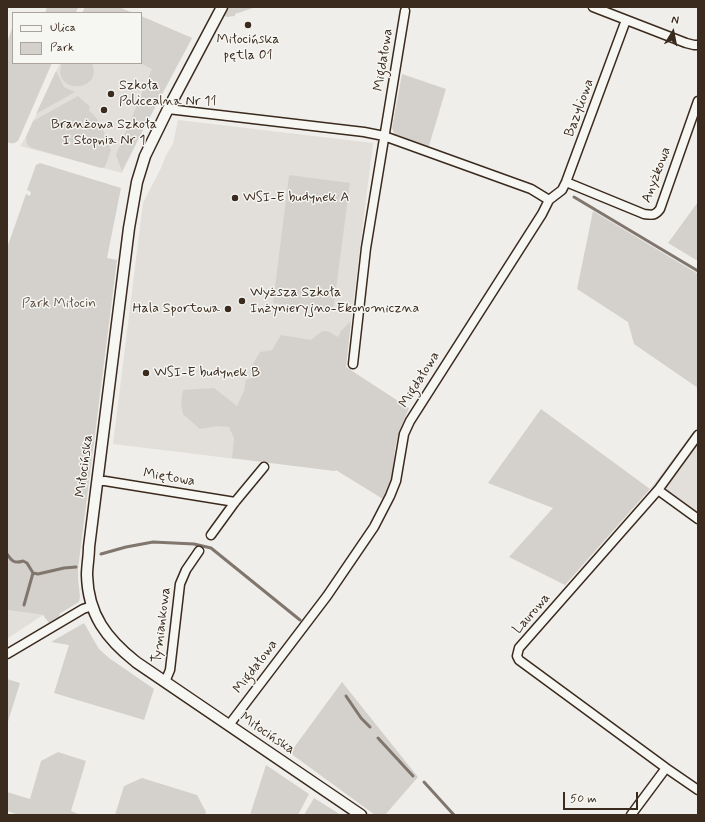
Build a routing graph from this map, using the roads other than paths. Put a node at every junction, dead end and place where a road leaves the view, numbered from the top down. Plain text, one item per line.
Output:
1 (222, 7) edge
2 (593, 7) edge
3 (405, 11) dead end
4 (626, 20) junction
5 (698, 45) edge
6 (698, 101) edge
7 (168, 109) junction
8 (384, 136) junction
9 (566, 182) junction
10 (549, 200) junction
11 (353, 364) dead end
12 (698, 435) edge
13 (264, 467) dead end
14 (97, 481) junction
15 (658, 490) junction
16 (235, 502) junction
17 (698, 519) edge
18 (211, 535) dead end
19 (199, 551) dead end
20 (92, 606) junction
21 (7, 654) edge
22 (165, 682) junction
23 (228, 725) junction
24 (666, 768) junction
25 (698, 790) edge
26 (361, 815) edge
27 (631, 815) edge

1 - 7 street, Miłocińska
2 - 4 street
3 - 8 street, Migdałowa
4 - 5 street
4 - 9 street, Bazyliowa
6 - 9 street, Anyżkowa
7 - 8 street
7 - 14 street, Miłocińska
8 - 10 street
8 - 11 street, Migdałowa
9 - 10 street, Bazyliowa
10 - 23 street, Migdałowa
12 - 15 street, Laurowa
13 - 16 street
14 - 16 street, Miętowa
14 - 20 street, Miłocińska
15 - 17 street
15 - 24 street, Laurowa
16 - 18 street
19 - 22 street, Tymiankowa
20 - 21 street
20 - 22 street, Miłocińska
22 - 23 street, Miłocińska
23 - 26 street, Miłocińska
24 - 25 street, Laurowa
24 - 27 street

